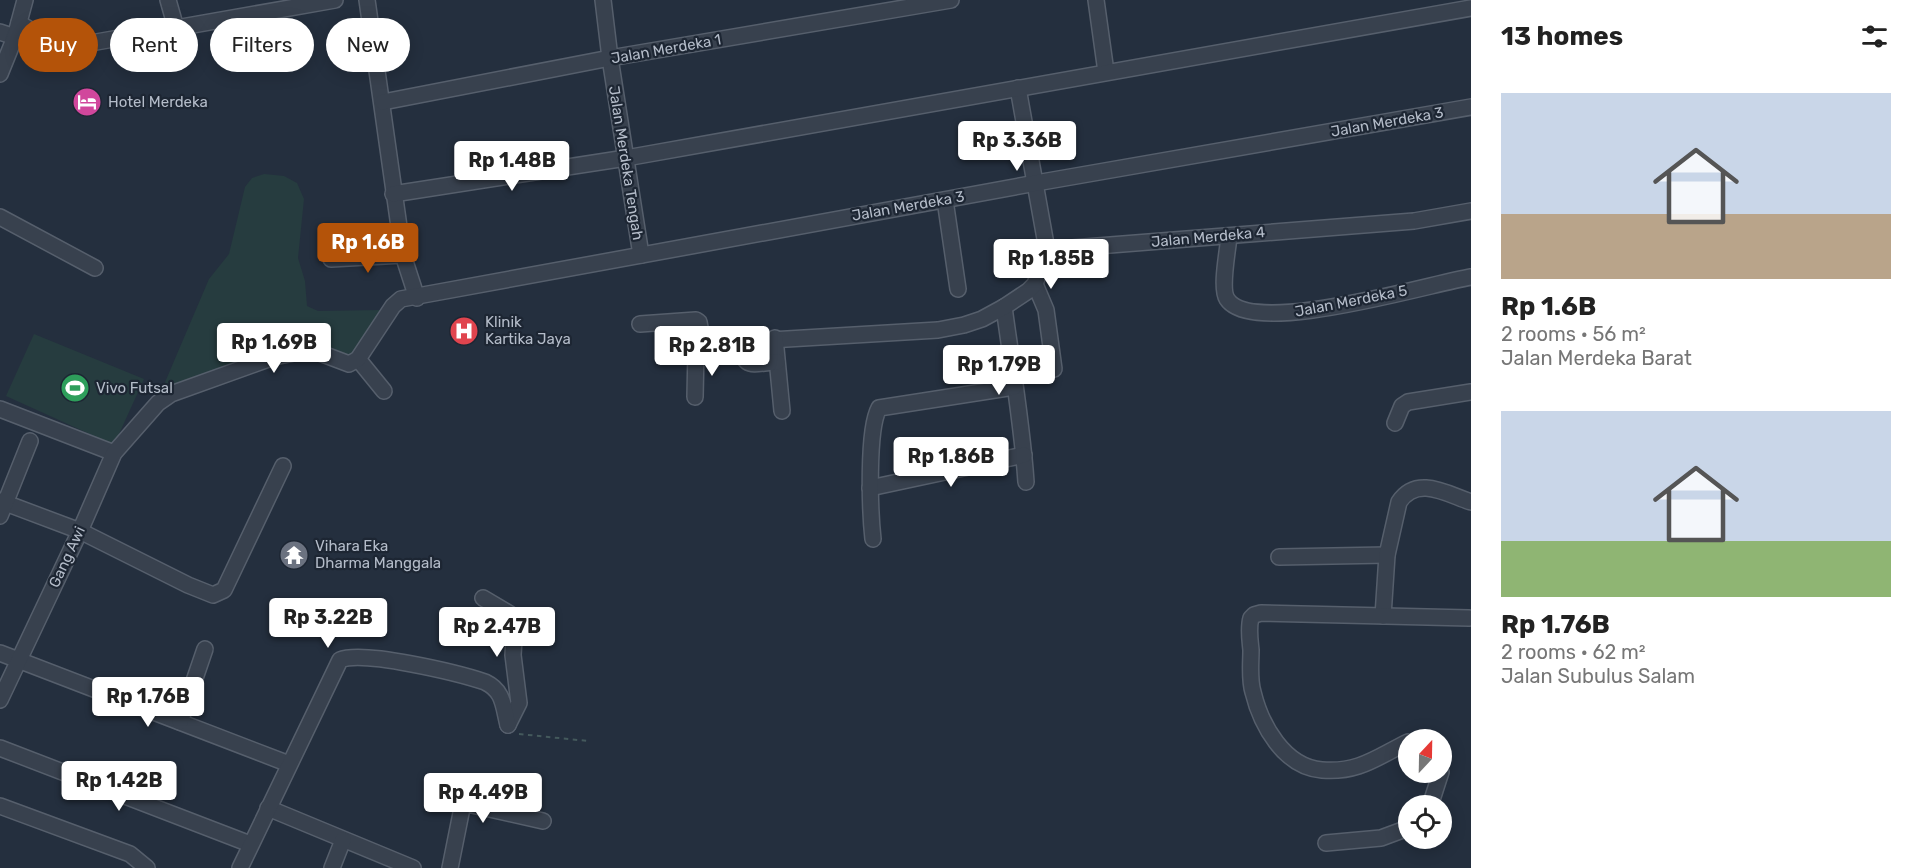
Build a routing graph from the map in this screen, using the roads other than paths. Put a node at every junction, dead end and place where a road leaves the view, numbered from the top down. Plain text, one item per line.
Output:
1 (25, 0) edge
2 (168, 0) edge
3 (335, 0) edge
4 (368, 0) edge
5 (603, 0) edge
6 (951, 0) edge
7 (1096, 0) edge
8 (1471, 8) edge
9 (173, 18) edge
10 (198, 24) edge
11 (17, 30) junction
12 (0, 32) edge
13 (110, 40) edge
14 (610, 58) junction
15 (1106, 72) junction
16 (0, 74) edge
17 (1017, 88) junction
18 (383, 102) junction
19 (1471, 107) edge
20 (626, 158) junction
21 (1036, 183) junction
22 (393, 194) junction
23 (945, 200) junction
24 (1471, 211) edge
25 (0, 217) edge
26 (1229, 236) junction
27 (1047, 250) junction
28 (403, 255) junction
29 (641, 255) junction
30 (331, 260) dead end
31 (95, 268) dead end
32 (1471, 277) edge
33 (1035, 284) junction
34 (958, 289) dead end
35 (417, 298) junction
36 (1004, 307) junction
37 (640, 324) dead end
38 (775, 338) junction
39 (740, 341) junction
40 (703, 344) junction
41 (358, 358) junction
42 (777, 362) junction
43 (1054, 369) dead end
44 (1014, 387) junction
45 (384, 390) dead end
46 (1471, 392) edge
47 (695, 397) dead end
48 (0, 408) edge
49 (782, 411) dead end
50 (1395, 423) dead end
51 (30, 441) dead end
52 (114, 453) junction
53 (1024, 455) junction
54 (283, 466) dead end
55 (1026, 482) dead end
56 (870, 488) junction
57 (1471, 502) edge
58 (2, 507) edge
59 (80, 531) junction
60 (873, 539) dead end
61 (1387, 555) junction
62 (1279, 557) dead end
63 (483, 598) dead end
64 (1383, 616) junction
65 (1469, 618) dead end
66 (205, 649) dead end
67 (0, 653) edge
68 (19, 660) junction
69 (0, 700) edge
70 (180, 722) junction
71 (1398, 747) edge
72 (0, 748) edge
73 (289, 764) junction
74 (0, 806) edge
75 (268, 808) junction
76 (543, 821) dead end
77 (1398, 832) edge
78 (343, 840) junction
79 (1326, 843) dead end
80 (250, 844) junction
81 (404, 866) edge
82 (147, 868) edge
83 (240, 868) edge
84 (332, 868) edge
85 (450, 868) edge

1 - 11 street
2 - 9 street
3 - 10 street
4 - 18 street
5 - 14 street, Jalan Merdeka Tengah
6 - 14 street, Jalan Merdeka 1
7 - 15 street
8 - 15 street
11 - 12 street
11 - 13 street
11 - 16 street
14 - 18 street, Jalan Merdeka 1
14 - 20 street, Jalan Merdeka Tengah
15 - 17 street
17 - 20 street
17 - 21 street
18 - 22 street
19 - 21 street, Jalan Merdeka 3
20 - 22 street
20 - 29 street, Jalan Merdeka Tengah
21 - 23 street, Jalan Merdeka 3
21 - 27 street
22 - 28 street
23 - 29 street, Jalan Merdeka 3
23 - 34 street
24 - 26 street, Jalan Merdeka 4
25 - 31 street
26 - 27 street, Jalan Merdeka 4
26 - 32 street, Jalan Merdeka 5
27 - 33 street
28 - 30 street
28 - 35 street
29 - 35 street, Jalan Merdeka 3
33 - 36 street
33 - 43 street
35 - 41 street, Jalan Merdeka 3
36 - 38 street
36 - 44 street
37 - 40 street
38 - 39 street
38 - 42 street
39 - 40 street
39 - 42 street
40 - 47 street
41 - 45 street
41 - 52 street, Gang Awi
42 - 49 street
44 - 53 street
44 - 56 street
46 - 50 street
48 - 52 street
51 - 58 street
52 - 59 street, Gang Awi
53 - 55 street
53 - 56 street
54 - 59 street
56 - 60 street
57 - 61 street
58 - 59 street
59 - 68 street, Gang Awi
61 - 62 street
61 - 64 street
63 - 73 street
64 - 65 street
64 - 71 street
66 - 70 street
67 - 68 street
68 - 69 street, Gang Awi
68 - 70 street
70 - 73 street
72 - 80 street
73 - 75 street
74 - 82 street
75 - 78 street
75 - 80 street
76 - 85 street
77 - 79 street
78 - 81 street
78 - 84 street
80 - 83 street

